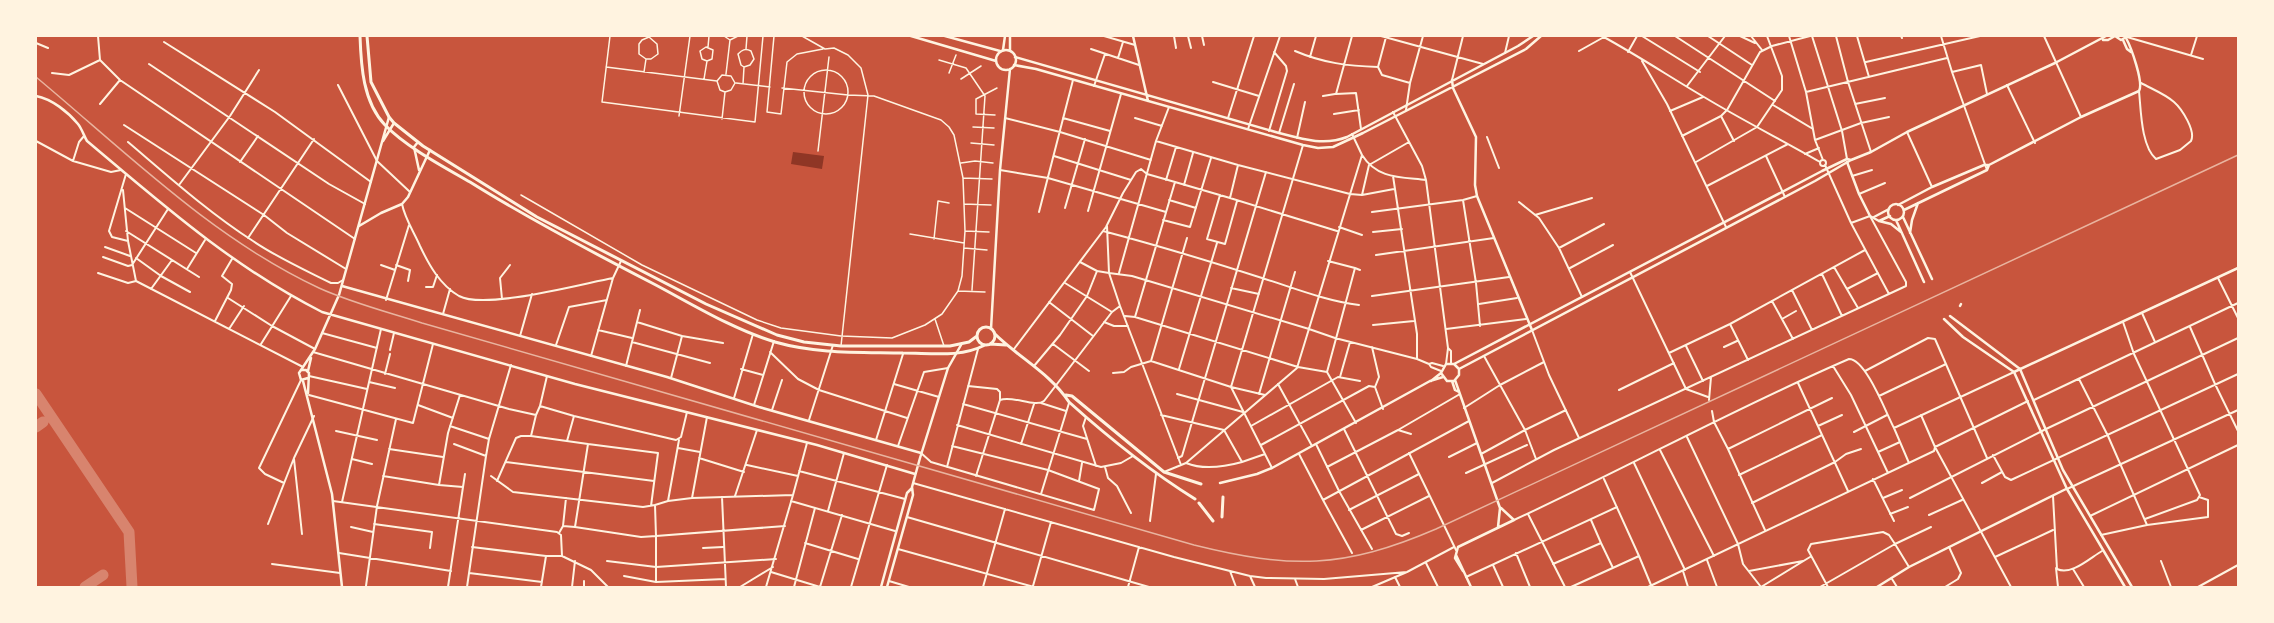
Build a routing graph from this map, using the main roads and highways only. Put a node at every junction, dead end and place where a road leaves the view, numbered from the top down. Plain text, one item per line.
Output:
1 (360, 36) edge
2 (367, 36) edge
3 (995, 334) junction
4 (977, 336) junction
5 (990, 344) junction
6 (985, 345) junction
7 (1006, 345) junction
8 (1066, 395) junction
9 (1201, 484) dead end
10 (1223, 497) dead end
11 (1196, 500) dead end
12 (1199, 503) dead end
13 (1222, 517) dead end
14 (1213, 521) dead end

1 - 6 main road
2 - 4 main road
3 - 4 main road
3 - 5 main road
3 - 7 main road
4 - 6 main road
5 - 6 main road
5 - 7 main road
7 - 8 main road
8 - 9 main road
8 - 11 main road
10 - 13 main road
12 - 14 main road

